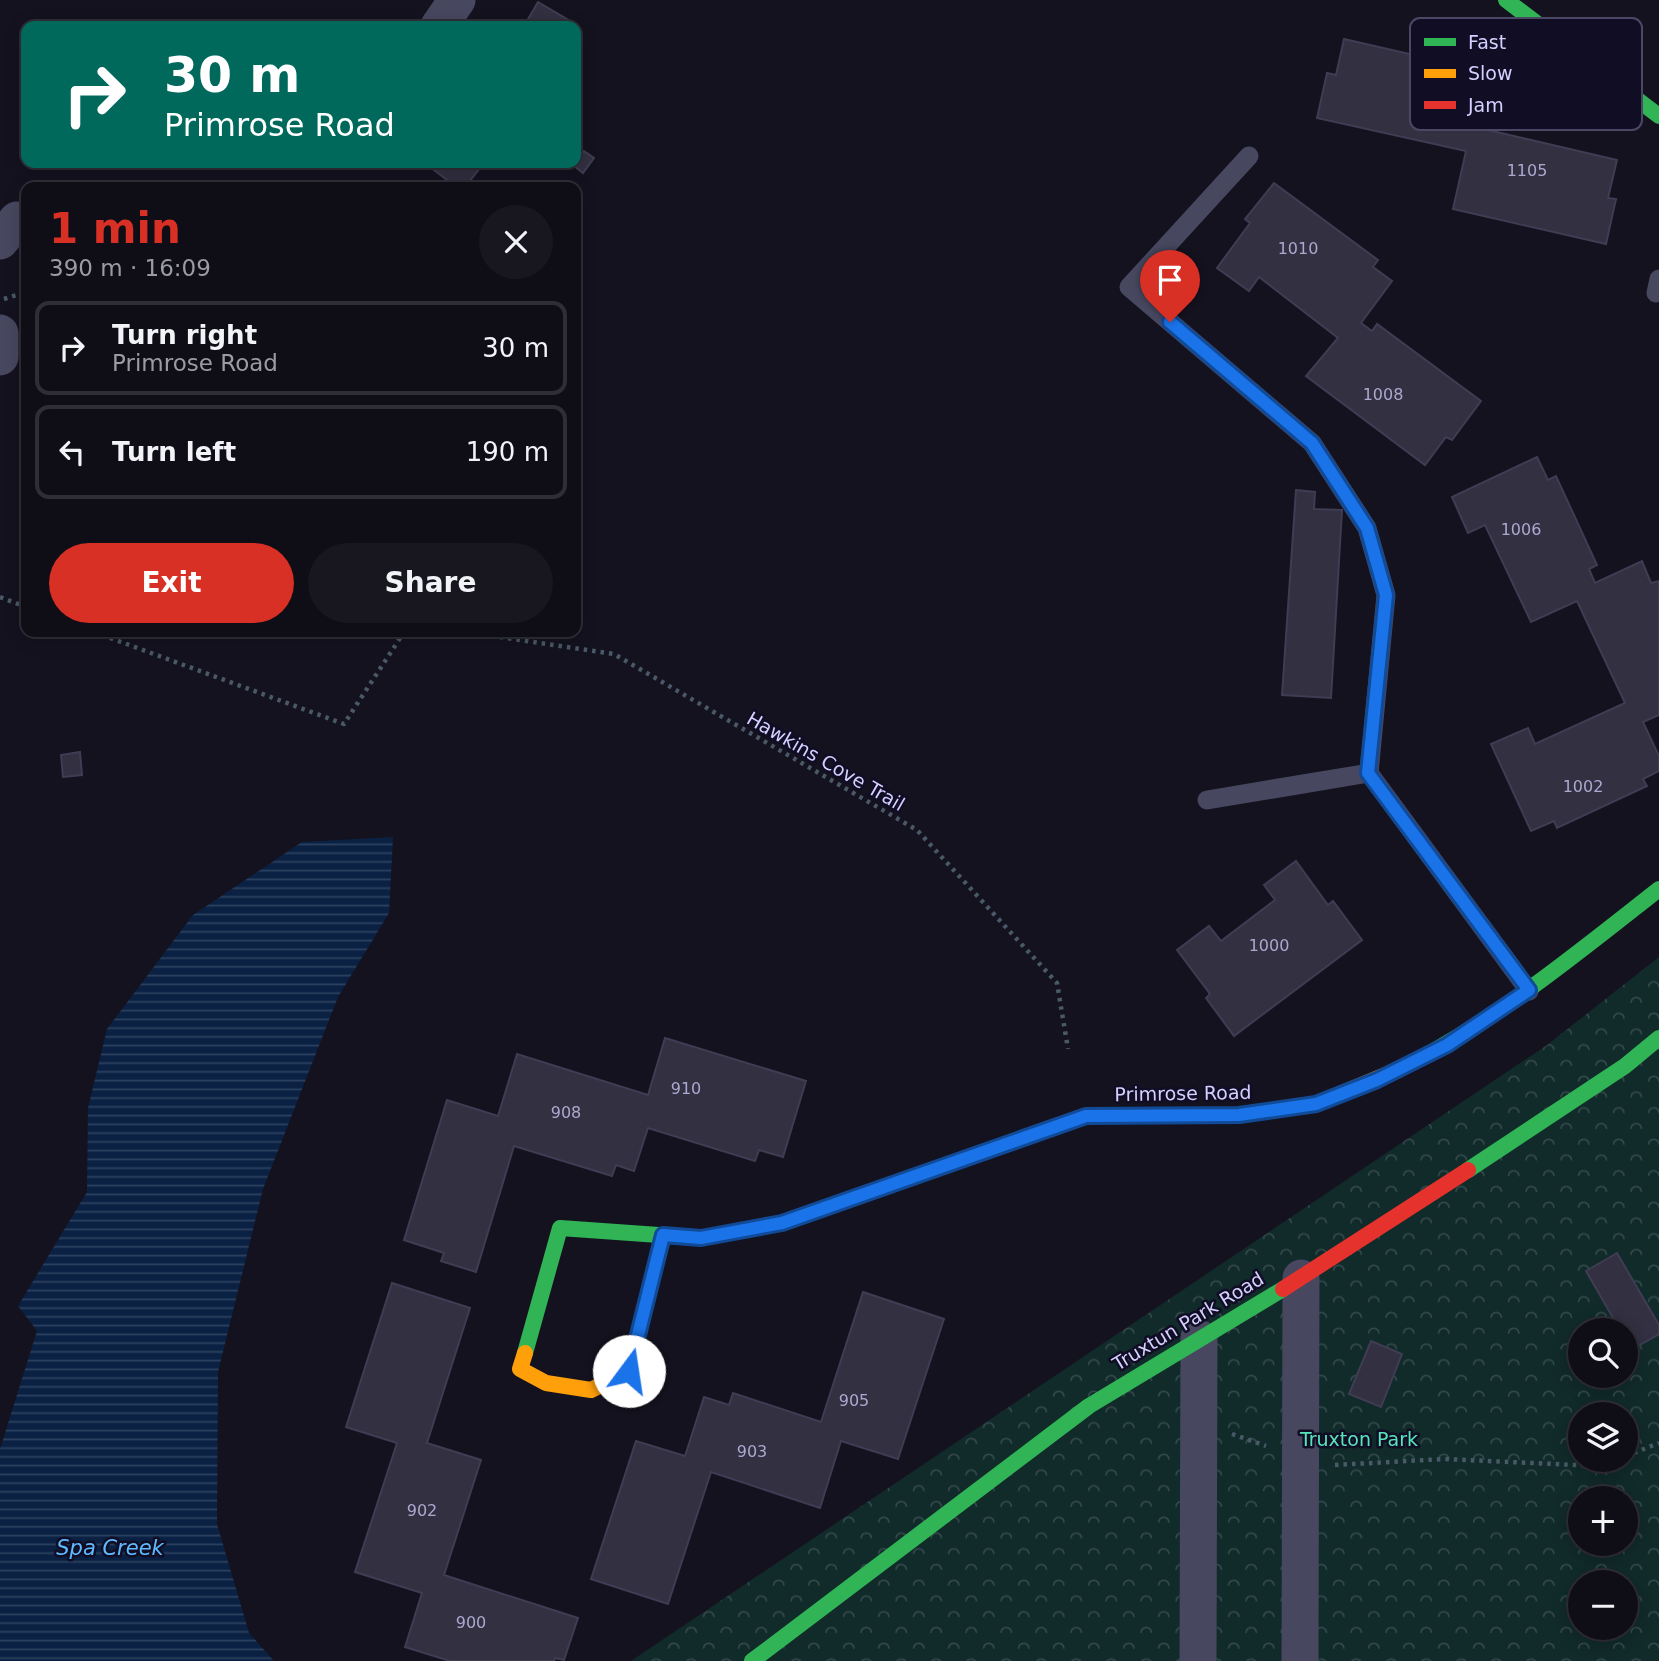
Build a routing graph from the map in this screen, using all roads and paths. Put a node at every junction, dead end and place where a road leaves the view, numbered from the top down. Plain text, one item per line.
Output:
1 (457, 0) edge
2 (1506, 0) edge
3 (1530, 18) edge
4 (442, 21) edge
5 (1642, 103) edge
6 (1659, 116) edge
7 (1249, 156) dead end
8 (21, 294) edge
9 (0, 300) edge
10 (0, 333) edge
11 (0, 357) edge
12 (0, 597) edge
13 (21, 605) edge
14 (108, 637) edge
15 (401, 637) edge
16 (500, 637) edge
17 (1368, 773) junction
18 (1207, 800) dead end
19 (1659, 890) edge
20 (1529, 990) junction
21 (1659, 1038) edge
22 (1068, 1049) dead end
23 (663, 1235) junction
24 (1301, 1278) junction
25 (1199, 1338) junction
26 (1198, 1422) junction
27 (1659, 1443) edge
28 (1638, 1451) edge
29 (1301, 1459) junction
30 (1568, 1465) edge
31 (752, 1661) edge
32 (1198, 1661) edge
33 (1300, 1661) edge

1 - 4 street
2 - 3 street
5 - 6 street
7 - 17 lane
8 - 9 path
10 - 11 street
12 - 13 path
14 - 15 path
16 - 22 path, Hawkins Cove Trail
17 - 18 lane
17 - 20 lane
19 - 20 street, Primrose Road
20 - 23 street, Primrose Road
21 - 24 street, Truxtun Park Road
23 - 23 street, Primrose Road
24 - 25 street, Truxtun Park Road
24 - 29 street
25 - 26 street
25 - 31 street, Truxtun Park Road
26 - 29 path
26 - 32 street
27 - 28 path
29 - 30 path
29 - 33 street

